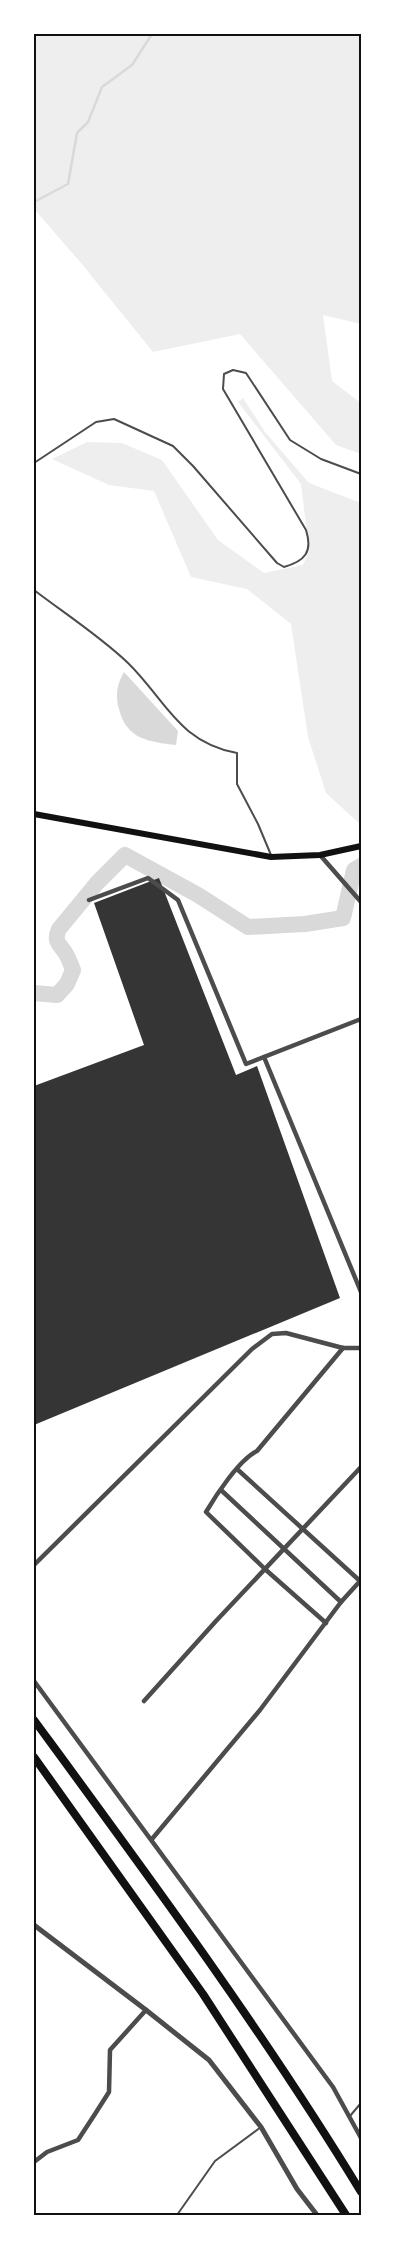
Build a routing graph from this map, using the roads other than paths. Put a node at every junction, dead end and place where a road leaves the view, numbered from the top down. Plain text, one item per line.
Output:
1 (34, 463) edge
2 (361, 474) edge
3 (34, 590) edge
4 (34, 814) edge
5 (361, 846) edge
6 (320, 855) junction
7 (271, 857) junction
8 (89, 900) dead end
9 (361, 902) edge
10 (361, 1019) edge
11 (264, 1057) junction
12 (361, 1292) edge
13 (343, 1348) junction
14 (361, 1348) edge
15 (361, 1467) edge
16 (237, 1469) junction
17 (221, 1490) junction
18 (303, 1529) junction
19 (284, 1550) junction
20 (34, 1564) edge
21 (266, 1570) junction
22 (361, 1580) edge
23 (341, 1602) junction
24 (326, 1623) junction
25 (34, 1681) edge
26 (144, 1701) dead end
27 (34, 1720) edge
28 (34, 1757) edge
29 (152, 1839) junction
30 (34, 1925) edge
31 (146, 2010) junction
32 (361, 2103) edge
33 (350, 2116) junction
34 (261, 2127) junction
35 (361, 2138) edge
36 (34, 2162) edge
37 (361, 2192) edge
38 (177, 2215) edge
39 (317, 2215) edge
40 (346, 2215) edge

1 - 2 lane
3 - 7 lane
4 - 7 main road
5 - 6 main road
6 - 7 main road
6 - 9 street
8 - 11 street
10 - 11 street
11 - 12 street
13 - 14 street
13 - 16 street
13 - 20 street
15 - 18 street
16 - 17 street
16 - 18 street
17 - 19 street
17 - 21 street
18 - 19 street
18 - 22 street
19 - 21 street
19 - 23 street
21 - 24 street
21 - 26 street
22 - 23 street
23 - 24 street
24 - 29 street
25 - 29 street
27 - 37 highway
28 - 40 highway
29 - 33 street
30 - 31 street
31 - 34 street
31 - 36 street
32 - 33 lane
33 - 35 street
34 - 38 lane
34 - 39 street

